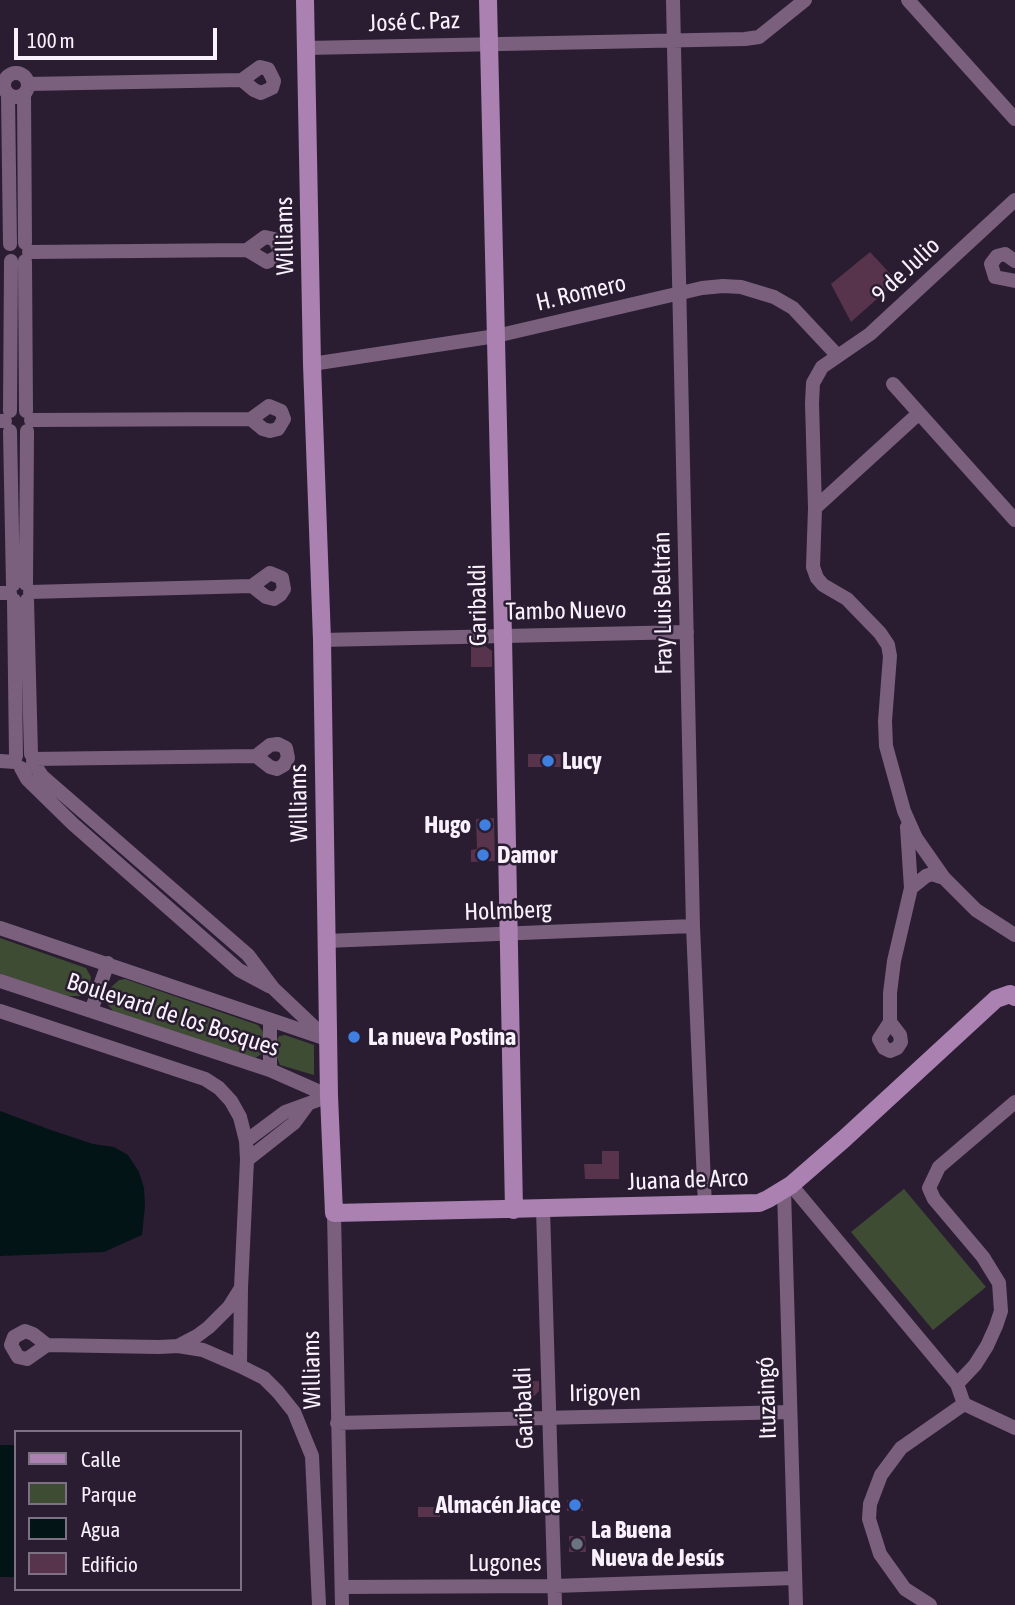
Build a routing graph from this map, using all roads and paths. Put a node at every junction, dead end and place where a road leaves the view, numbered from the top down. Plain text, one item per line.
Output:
1 (305, 0) edge
2 (488, 0) edge
3 (673, 0) edge
4 (804, 0) edge
5 (908, 0) edge
6 (674, 40) junction
7 (489, 42) junction
8 (306, 48) junction
9 (242, 80) dead end
10 (4, 88) edge
11 (26, 89) junction
12 (1015, 119) edge
13 (1015, 200) edge
14 (247, 250) dead end
15 (15, 252) edge
16 (1015, 261) edge
17 (1015, 281) edge
18 (679, 294) junction
19 (496, 336) junction
20 (837, 355) junction
21 (312, 364) junction
22 (893, 384) dead end
23 (918, 414) junction
24 (251, 419) dead end
25 (6, 421) edge
26 (28, 421) junction
27 (815, 508) junction
28 (1015, 520) edge
29 (252, 586) dead end
30 (17, 592) edge
31 (687, 632) junction
32 (503, 637) junction
33 (321, 640) junction
34 (256, 756) dead end
35 (25, 760) junction
36 (0, 761) edge
37 (904, 811) junction
38 (944, 878) junction
39 (911, 888) junction
40 (693, 926) junction
41 (0, 928) edge
42 (509, 933) junction
43 (1015, 935) edge
44 (326, 941) junction
45 (108, 963) junction
46 (0, 981) edge
47 (1012, 995) edge
48 (0, 1011) edge
49 (91, 1011) junction
50 (270, 1020) junction
51 (890, 1022) dead end
52 (328, 1040) junction
53 (270, 1070) junction
54 (329, 1096) junction
55 (1015, 1102) edge
56 (308, 1104) junction
57 (246, 1141) junction
58 (247, 1160) junction
59 (788, 1188) junction
60 (705, 1206) junction
61 (542, 1209) junction
62 (514, 1210) junction
63 (334, 1213) junction
64 (1015, 1278) edge
65 (999, 1283) junction
66 (241, 1288) junction
67 (47, 1345) dead end
68 (178, 1346) junction
69 (240, 1366) junction
70 (957, 1384) junction
71 (964, 1404) junction
72 (790, 1412) junction
73 (549, 1416) junction
74 (337, 1423) junction
75 (1015, 1428) edge
76 (795, 1578) junction
77 (554, 1586) junction
78 (342, 1587) junction
79 (319, 1605) edge
80 (342, 1605) edge
81 (555, 1605) edge
82 (796, 1605) edge
83 (930, 1605) edge

1 - 8 street, Williams
2 - 7 street, Garibaldi
3 - 6 street, Fray Luis Beltrán
4 - 6 street, José C. Paz
5 - 12 street
6 - 7 street, José C. Paz
6 - 18 street, Fray Luis Beltrán
7 - 8 street, José C. Paz
7 - 19 street, Garibaldi
8 - 21 street, Williams
9 - 11 street
10 - 11 street
10 - 11 street
10 - 15 street
11 - 15 street
13 - 20 street, 9 de Julio
14 - 15 street
15 - 25 street
15 - 26 street
16 - 17 street
18 - 19 street, H. Romero
18 - 20 street, H. Romero
18 - 31 street, Fray Luis Beltrán
19 - 21 street, H. Romero
19 - 32 street, Garibaldi
20 - 27 street, 9 de Julio
21 - 33 street, Williams
22 - 23 street
23 - 27 street
23 - 28 street
24 - 26 street
25 - 26 street
25 - 26 street
25 - 30 street
26 - 30 street
27 - 37 street
29 - 30 street
30 - 35 street
31 - 32 street, Tambo Nuevo
31 - 40 street, Fray Luis Beltrán
32 - 33 street, Tambo Nuevo
32 - 42 street, Garibaldi
33 - 44 street, Williams
34 - 35 street
35 - 36 street
35 - 52 street
37 - 38 street
37 - 39 street
38 - 39 street
38 - 43 street
39 - 51 street
40 - 42 street, Holmberg
40 - 60 street, Fray Luis Beltrán
41 - 45 street, Boulevard de los Bosques
42 - 44 street, Holmberg
42 - 62 street, Garibaldi
44 - 52 street, Williams
45 - 49 street
45 - 50 street, Boulevard de los Bosques
46 - 49 street, Boulevard de los Bosques
47 - 59 street, Juana de Arco
48 - 57 street
49 - 53 street, Boulevard de los Bosques
50 - 52 street, Boulevard de los Bosques
50 - 53 street
52 - 54 street, Williams
53 - 54 street, Boulevard de los Bosques
54 - 56 street
54 - 63 street, Williams
55 - 65 street
56 - 57 street
56 - 58 street
57 - 58 street
58 - 66 street
59 - 60 street, Juana de Arco
59 - 70 street
59 - 72 street, Ituzaingó
60 - 61 street, Juana de Arco
61 - 62 street, Juana de Arco
61 - 73 street, Garibaldi
62 - 63 street, Juana de Arco
63 - 74 street, Williams
64 - 65 street
65 - 70 street
66 - 68 street
66 - 69 street
67 - 68 street
68 - 69 street
69 - 79 street
70 - 71 street
71 - 75 street
71 - 83 street
72 - 73 street, Irigoyen
72 - 76 street, Ituzaingó
73 - 74 street, Irigoyen
73 - 77 street, Garibaldi
74 - 78 street, Williams
76 - 77 street, Lugones
76 - 82 street, Ituzaingó
77 - 78 street, Lugones
77 - 81 street, Garibaldi
78 - 80 street, Williams

